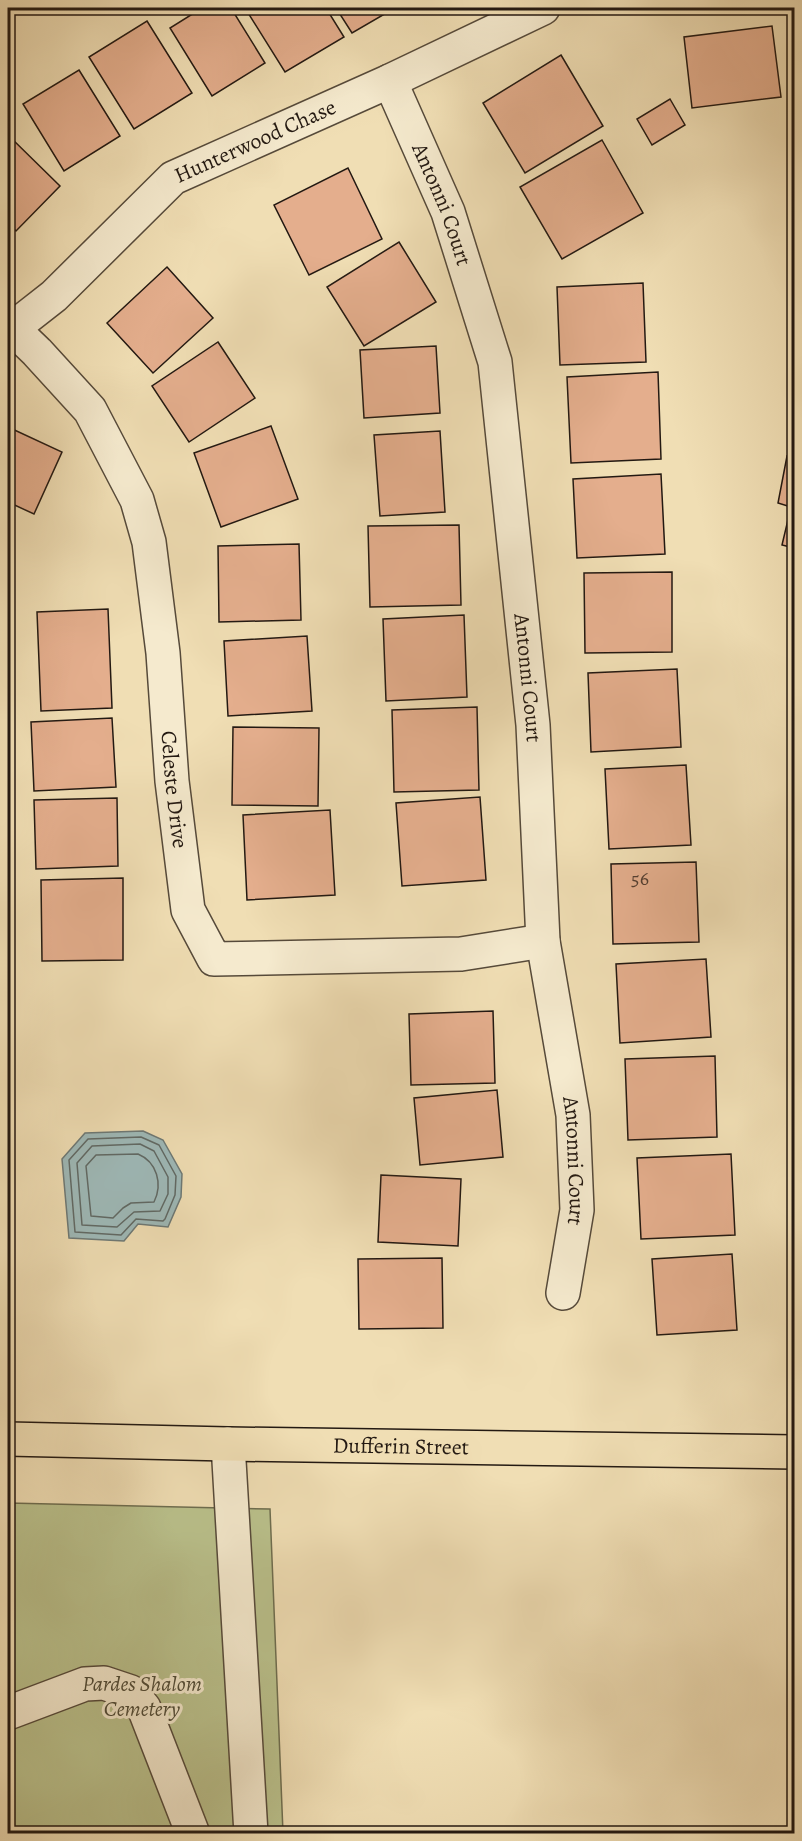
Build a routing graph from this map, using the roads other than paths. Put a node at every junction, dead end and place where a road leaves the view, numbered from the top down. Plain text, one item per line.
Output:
1 (543, 8) edge
2 (390, 81) junction
3 (9, 328) edge
4 (543, 941) junction
5 (563, 1293) dead end
6 (8, 1439) edge
7 (228, 1444) junction
8 (795, 1452) edge
9 (8, 1713) edge
10 (193, 1833) edge
11 (251, 1833) edge

1 - 2 street, Hunterwood Chase
2 - 3 street, Hunterwood Chase
2 - 4 street, Antonni Court
3 - 4 street, Celeste Drive
4 - 5 street, Antonni Court
6 - 7 main road, Dufferin Street
7 - 8 main road, Dufferin Street
7 - 11 street
9 - 10 street

